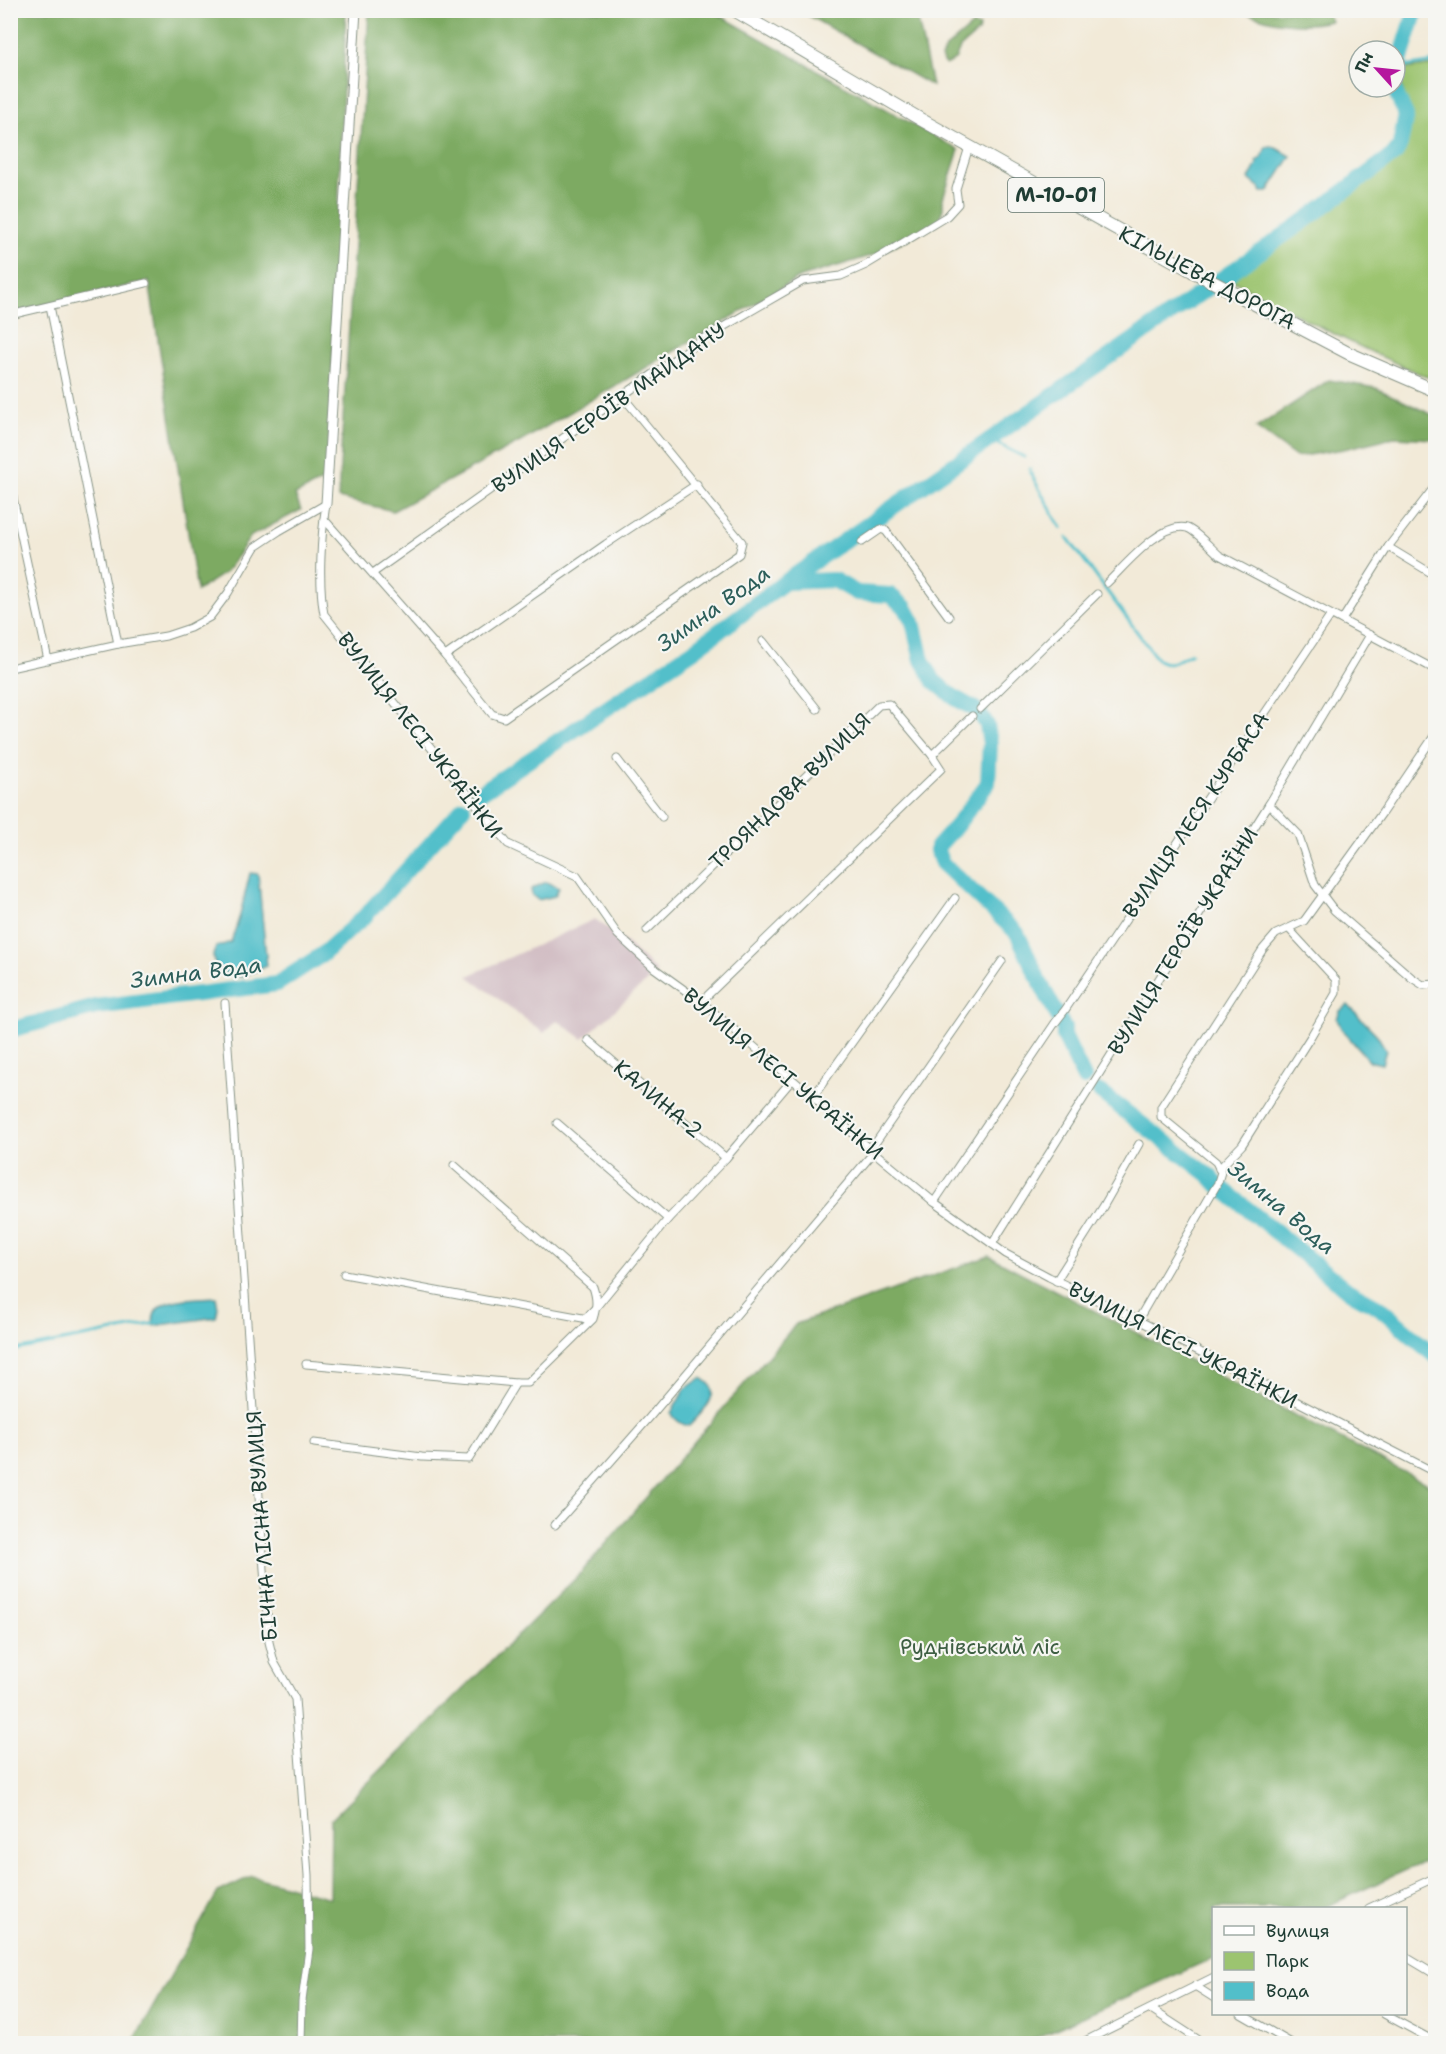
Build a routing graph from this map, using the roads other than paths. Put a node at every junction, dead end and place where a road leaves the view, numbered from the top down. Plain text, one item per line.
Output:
1 (356, 10) edge
2 (735, 10) edge
3 (969, 147) junction
4 (146, 283) dead end
5 (50, 306) junction
6 (10, 315) edge
7 (1436, 391) edge
8 (620, 399) junction
9 (10, 484) edge
10 (696, 484) junction
11 (1436, 485) edge
12 (326, 504) junction
13 (324, 519) junction
14 (861, 542) dead end
15 (1388, 548) junction
16 (373, 573) junction
17 (1436, 576) edge
18 (1107, 583) dead end
19 (1097, 594) dead end
20 (1331, 615) junction
21 (949, 617) dead end
22 (1342, 620) junction
23 (1370, 635) junction
24 (763, 641) dead end
25 (118, 644) junction
26 (445, 656) junction
27 (48, 660) junction
28 (10, 668) edge
29 (1436, 670) edge
30 (817, 709) dead end
31 (980, 709) dead end
32 (972, 716) dead end
33 (1436, 733) edge
34 (932, 755) junction
35 (616, 759) dead end
36 (1269, 804) junction
37 (662, 817) dead end
38 (1322, 896) junction
39 (955, 898) dead end
40 (1289, 929) junction
41 (647, 930) dead end
42 (1002, 961) dead end
43 (1436, 984) edge
44 (225, 1003) dead end
45 (704, 1004) junction
46 (588, 1040) dead end
47 (792, 1080) junction
48 (813, 1097) junction
49 (557, 1123) dead end
50 (1139, 1144) dead end
51 (871, 1150) junction
52 (726, 1158) junction
53 (454, 1166) dead end
54 (1220, 1169) junction
55 (934, 1202) junction
56 (668, 1219) junction
57 (992, 1244) junction
58 (344, 1274) dead end
59 (1056, 1281) junction
60 (597, 1306) junction
61 (593, 1318) junction
62 (585, 1319) junction
63 (1138, 1320) junction
64 (306, 1364) dead end
65 (516, 1383) junction
66 (314, 1443) dead end
67 (1436, 1473) edge
68 (555, 1525) dead end
69 (1436, 1876) edge
70 (1371, 1907) edge
71 (1407, 1958) edge
72 (1436, 1975) edge
73 (1212, 1978) edge
74 (1195, 1986) junction
75 (1212, 1997) edge
76 (1152, 2009) junction
77 (1244, 2015) edge
78 (1388, 2015) edge
79 (1436, 2042) edge
80 (301, 2043) edge
81 (1079, 2043) edge
82 (1205, 2043) edge
83 (1293, 2043) edge

1 - 12 street
2 - 3 highway, КІЛЬЦЕВА ДОРОГА / М-10-01
3 - 7 highway, КІЛЬЦЕВА ДОРОГА / М-10-01
3 - 8 street, ВУЛИЦЯ ГЕРОЇВ МАЙДАНУ
4 - 5 street
5 - 6 street
5 - 25 street
8 - 10 street
8 - 16 street, ВУЛИЦЯ ГЕРОЇВ МАЙДАНУ
9 - 27 street
10 - 26 street
10 - 26 street
11 - 15 street
12 - 13 street, ВУЛИЦЯ ЛЕСІ УКРАЇНКИ
12 - 25 street
13 - 16 street
13 - 45 street, ВУЛИЦЯ ЛЕСІ УКРАЇНКИ
14 - 21 street
15 - 17 street
15 - 22 street
16 - 26 street
18 - 20 street
19 - 31 street
20 - 22 street
20 - 55 street, ВУЛИЦЯ ЛЕСЯ КУРБАСА
22 - 23 street
23 - 29 street
23 - 36 street, ВУЛИЦЯ ГЕРОЇВ УКРАЇНИ
24 - 30 street
25 - 27 street
27 - 28 street
32 - 34 street
33 - 38 street
34 - 41 street, ТРОЯНДОВА ВУЛИЦЯ
34 - 45 street
35 - 37 street
36 - 38 street
36 - 57 street, ВУЛИЦЯ ГЕРОЇВ УКРАЇНИ
38 - 40 street
38 - 43 street
39 - 48 street
40 - 54 street
40 - 54 street
42 - 51 street
44 - 80 street, БІЧНА ЛІСНА ВУЛИЦЯ
45 - 47 street, ВУЛИЦЯ ЛЕСІ УКРАЇНКИ
46 - 52 street, КАЛИНА-2
47 - 48 street, ВУЛИЦЯ ЛЕСІ УКРАЇНКИ
47 - 52 street
48 - 51 street, ВУЛИЦЯ ЛЕСІ УКРАЇНКИ
49 - 56 street
50 - 59 street
51 - 55 street, ВУЛИЦЯ ЛЕСІ УКРАЇНКИ
51 - 68 street
52 - 56 street
53 - 60 street
54 - 63 street
55 - 57 street, ВУЛИЦЯ ЛЕСІ УКРАЇНКИ
56 - 60 street
57 - 59 street, ВУЛИЦЯ ЛЕСІ УКРАЇНКИ
58 - 62 street
59 - 63 street, ВУЛИЦЯ ЛЕСІ УКРАЇНКИ
60 - 61 street
60 - 62 street
61 - 62 street
61 - 65 street
63 - 67 street, ВУЛИЦЯ ЛЕСІ УКРАЇНКИ
64 - 65 street
65 - 66 street
69 - 70 street
71 - 72 street
73 - 74 street
74 - 75 street
74 - 76 street
76 - 81 street
76 - 82 street
77 - 83 street
78 - 79 street

